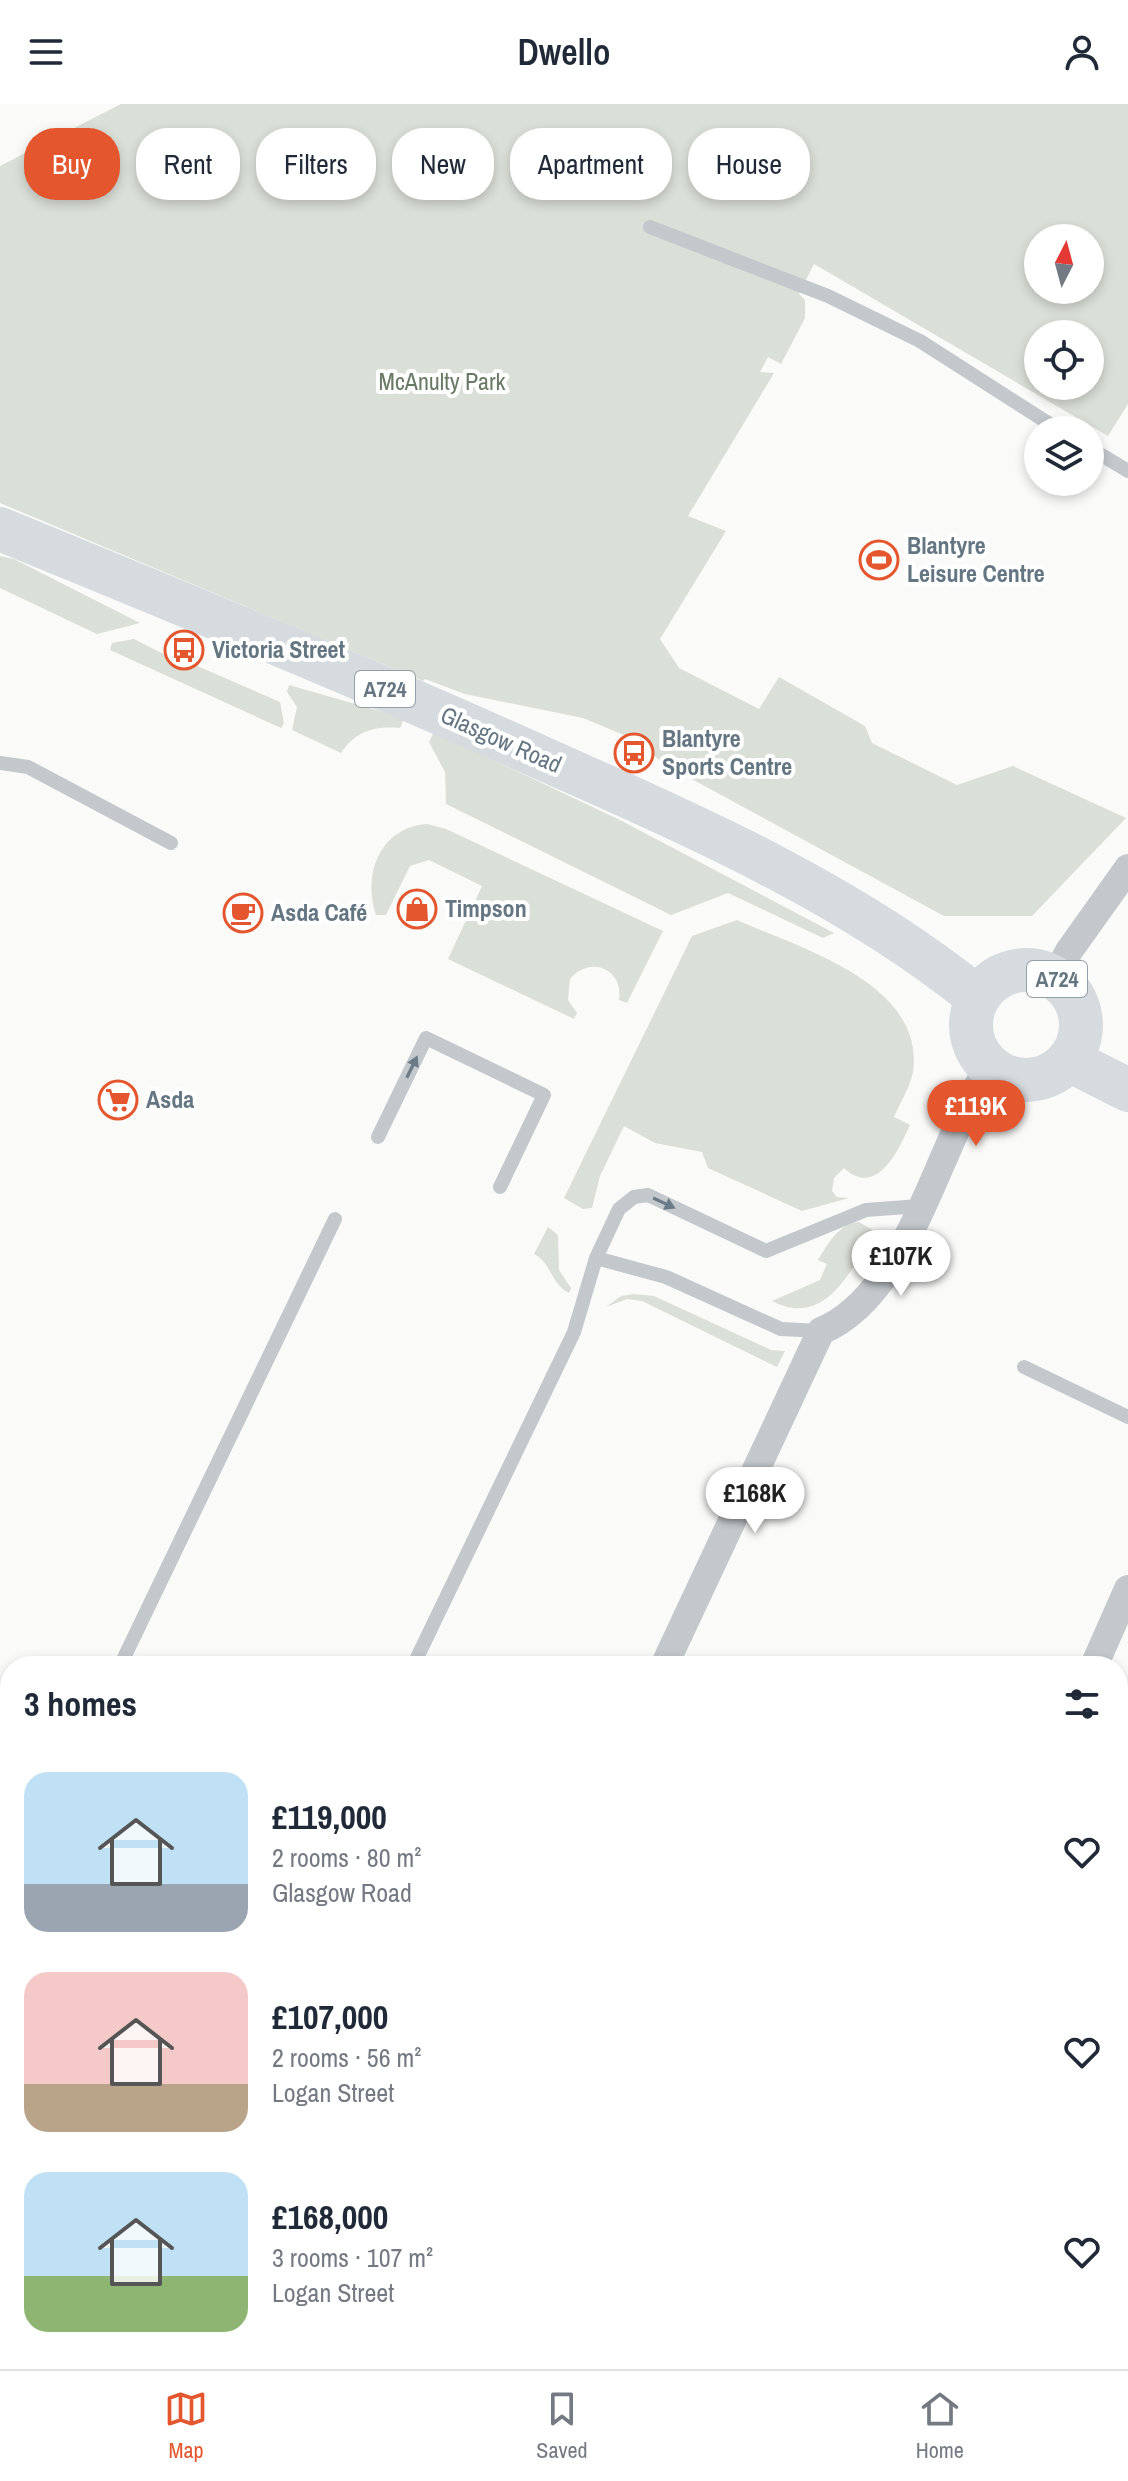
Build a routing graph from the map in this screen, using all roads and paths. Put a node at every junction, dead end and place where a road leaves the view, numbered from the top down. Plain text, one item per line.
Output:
1 (650, 227) dead end
2 (1037, 416) edge
3 (1104, 456) edge
4 (1128, 471) edge
5 (0, 529) edge
6 (0, 763) edge
7 (171, 843) dead end
8 (1128, 868) edge
9 (1055, 978) junction
10 (978, 998) junction
11 (1069, 1060) junction
12 (989, 1067) junction
13 (1128, 1090) edge
14 (378, 1137) dead end
15 (500, 1187) dead end
16 (920, 1206) junction
17 (335, 1219) dead end
18 (596, 1258) junction
19 (821, 1331) junction
20 (1024, 1367) dead end
21 (1128, 1417) edge
22 (1128, 1589) edge
23 (125, 1656) edge
24 (418, 1656) edge
25 (669, 1656) edge
26 (1098, 1656) edge

1 - 2 lane
3 - 4 lane
5 - 10 main road, Glasgow Road / A724
6 - 7 lane
8 - 9 street
9 - 10 main road, A724
9 - 11 main road, A724
10 - 12 main road
11 - 12 main road
11 - 13 main road
12 - 16 street
14 -> 15 lane
18 -> 16 lane
16 - 19 street
17 - 23 lane
18 - 19 lane
18 - 24 lane
19 - 25 street
20 - 21 lane
22 - 26 street

